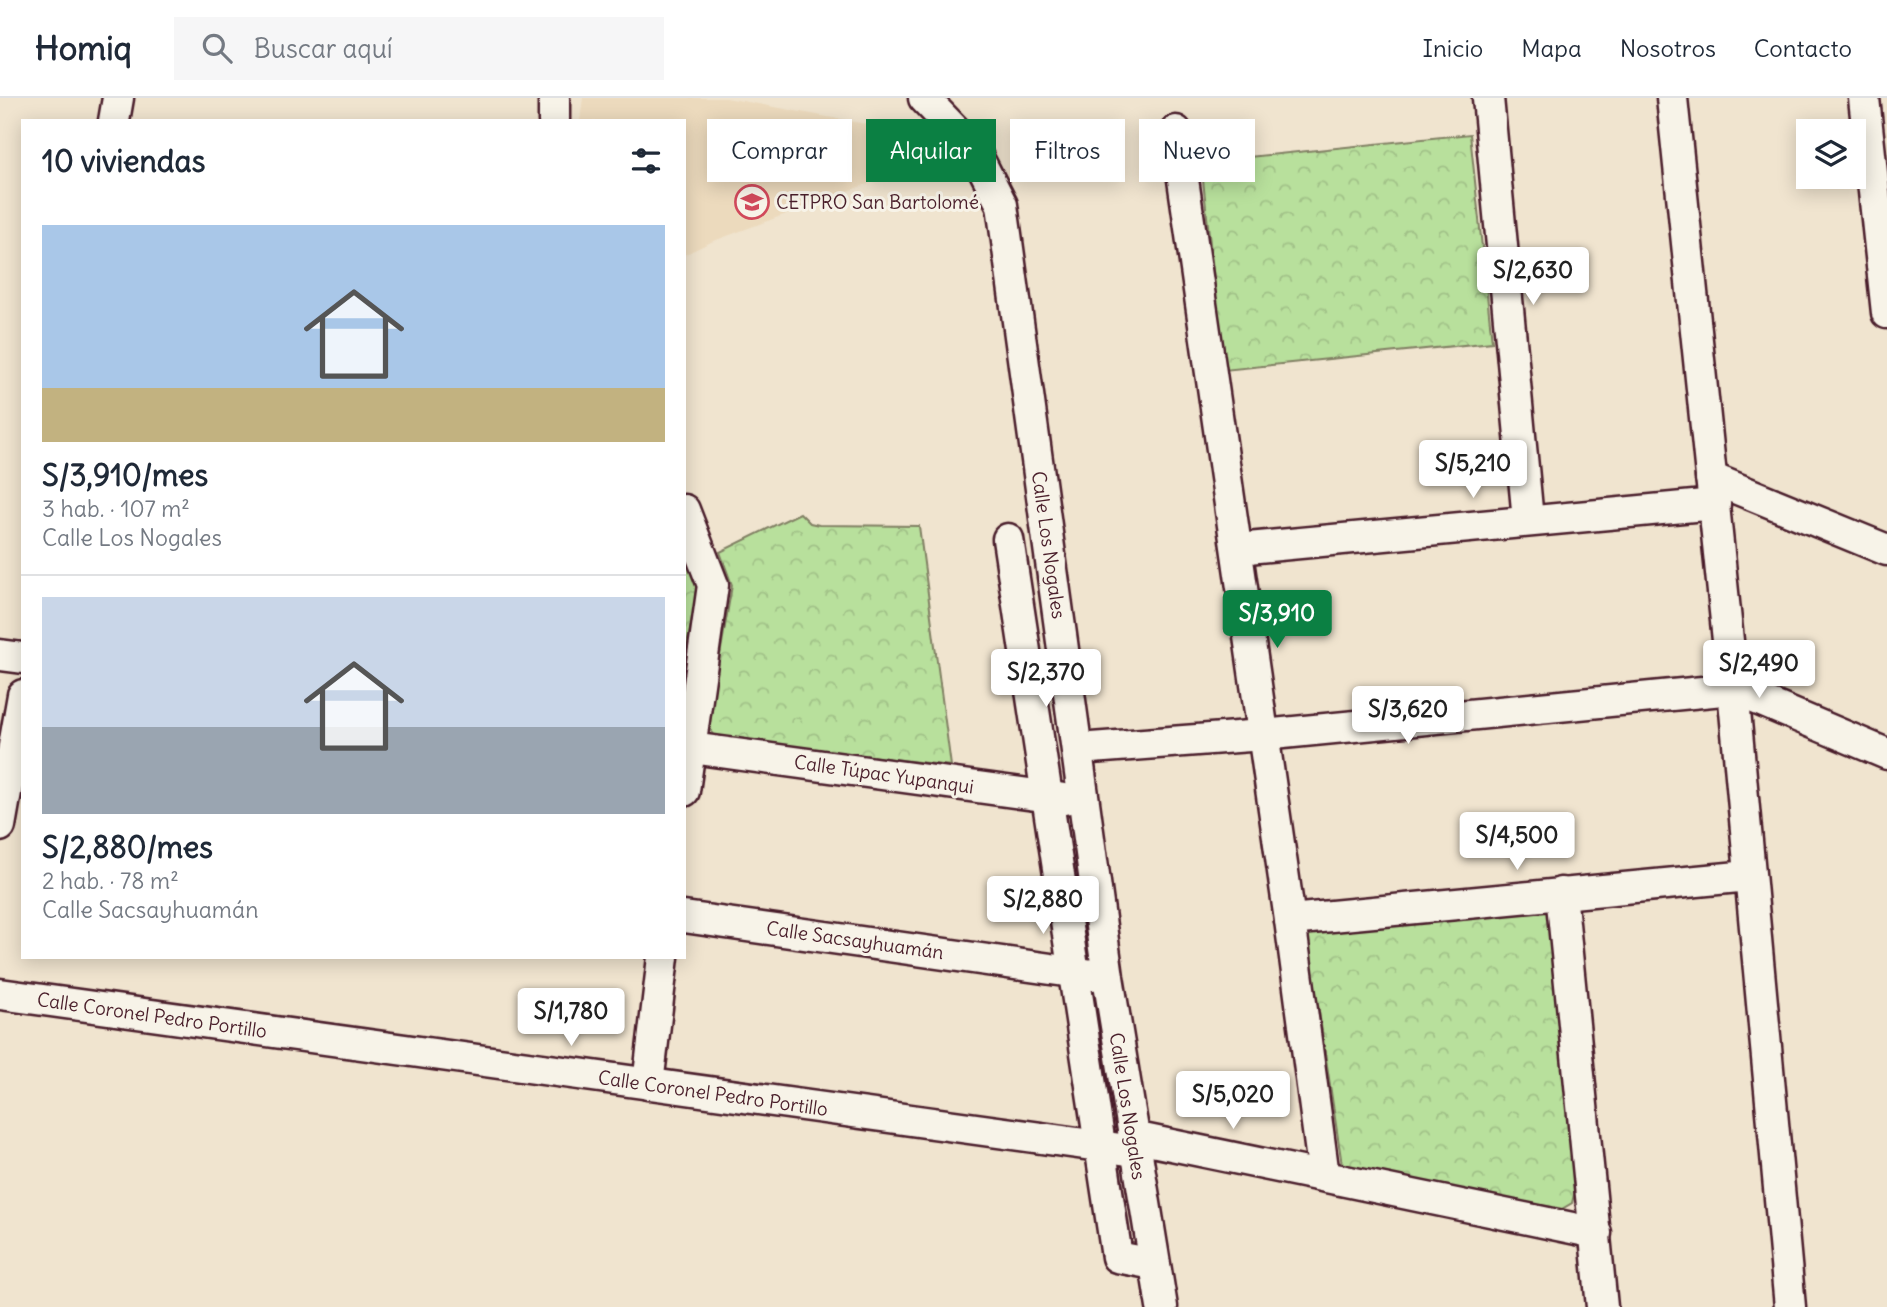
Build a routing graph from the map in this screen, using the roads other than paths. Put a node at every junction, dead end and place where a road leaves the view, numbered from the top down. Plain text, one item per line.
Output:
1 (118, 98) edge
2 (554, 98) edge
3 (924, 98) edge
4 (1488, 98) edge
5 (1672, 98) edge
6 (1872, 116) edge
7 (114, 119) edge
8 (554, 119) edge
9 (1183, 182) edge
10 (1887, 313) edge
11 (1713, 491) junction
12 (686, 515) edge
13 (1528, 520) junction
14 (1008, 538) dead end
15 (1237, 549) junction
16 (1887, 550) edge
17 (0, 655) edge
18 (21, 658) edge
19 (1733, 689) junction
20 (21, 706) edge
21 (1263, 735) junction
22 (687, 747) edge
23 (1078, 750) junction
24 (1887, 754) edge
25 (1047, 797) junction
26 (1083, 802) junction
27 (0, 824) edge
28 (21, 826) edge
29 (1749, 876) junction
30 (1561, 893) junction
31 (686, 917) edge
32 (1290, 920) junction
33 (663, 959) edge
34 (1074, 972) junction
35 (1108, 977) junction
36 (0, 994) edge
37 (648, 1084) junction
38 (1134, 1144) junction
39 (1102, 1147) junction
40 (1324, 1176) junction
41 (1596, 1233) junction
42 (1154, 1264) junction
43 (1162, 1307) edge
44 (1602, 1307) edge
45 (1790, 1307) edge

1 - 7 street
2 - 8 street
3 - 23 street, Calle Los Nogales
4 - 13 street
5 - 11 street
6 - 10 street
9 - 15 street
11 - 13 street
11 - 16 street
11 - 19 street
12 - 22 street
13 - 15 street
14 - 25 street
15 - 21 street
17 - 18 street
19 - 21 street
19 - 24 street
19 - 29 street
20 - 27 street
21 - 23 street
21 - 32 street
22 - 25 street, Calle Túpac Yupanqui
23 - 26 street, Calle Los Nogales
25 - 26 street, Calle Túpac Yupanqui
25 - 34 street
26 - 35 street, Calle Los Nogales
27 - 28 street
29 - 30 street
29 - 45 street
30 - 32 street
30 - 41 street
31 - 34 street, Calle Sacsayhuamán
32 - 40 street
33 - 37 street
34 - 35 street, Calle Sacsayhuamán
34 - 39 street
35 - 38 street, Calle Los Nogales
36 - 37 street, Calle Coronel Pedro Portillo
37 - 39 street, Calle Coronel Pedro Portillo
38 - 39 street, Calle Coronel Pedro Portillo
38 - 40 street, Calle Coronel Pedro Portillo
38 - 42 street, Calle Los Nogales
39 - 42 street
40 - 41 street, Calle Coronel Pedro Portillo
41 - 44 street
42 - 43 street, Calle Los Nogales

